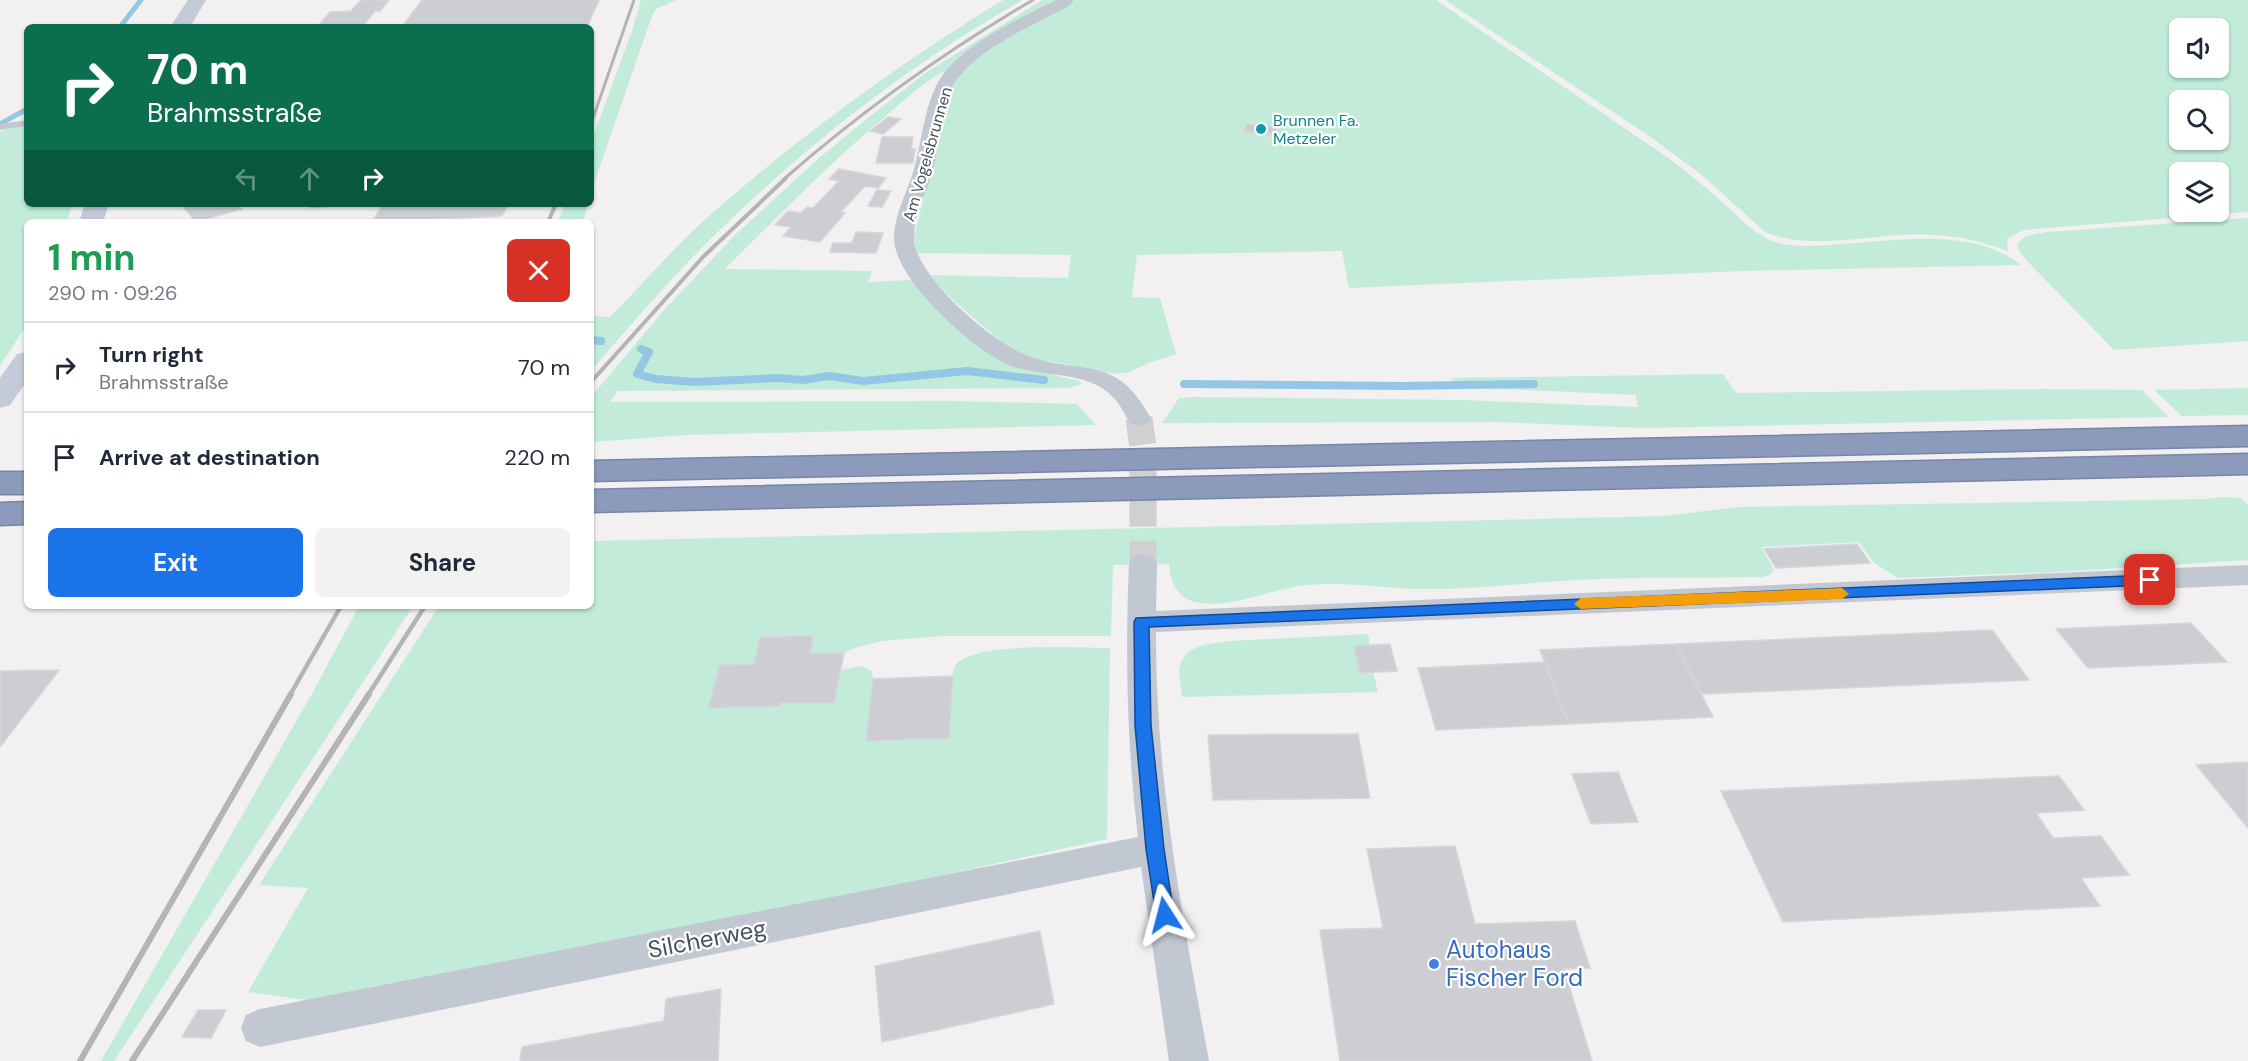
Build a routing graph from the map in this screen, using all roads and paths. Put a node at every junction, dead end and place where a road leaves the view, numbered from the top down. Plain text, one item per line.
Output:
1 (197, 0) edge
2 (1067, 0) edge
3 (182, 24) edge
4 (24, 123) edge
5 (2, 127) edge
6 (24, 364) edge
7 (0, 399) edge
8 (1139, 418) tunnel mouth
9 (2234, 436) edge
10 (2248, 464) edge
11 (594, 471) edge
12 (0, 483) edge
13 (24, 483) edge
14 (594, 501) edge
15 (24, 513) edge
16 (0, 514) edge
17 (1143, 564) tunnel mouth
18 (2248, 576) edge
19 (1141, 622) junction
20 (1155, 849) junction
21 (260, 1028) dead end
22 (1189, 1061) edge

1 - 3 street
2 - 8 street, Am Vogelsbrunnen
4 - 5 lane
6 - 7 street
9 - 11 highway
10 - 14 highway
12 - 13 highway
15 - 16 highway
17 - 19 street
18 - 19 street
19 - 20 street
20 - 21 street, Silcherweg
20 - 22 street

